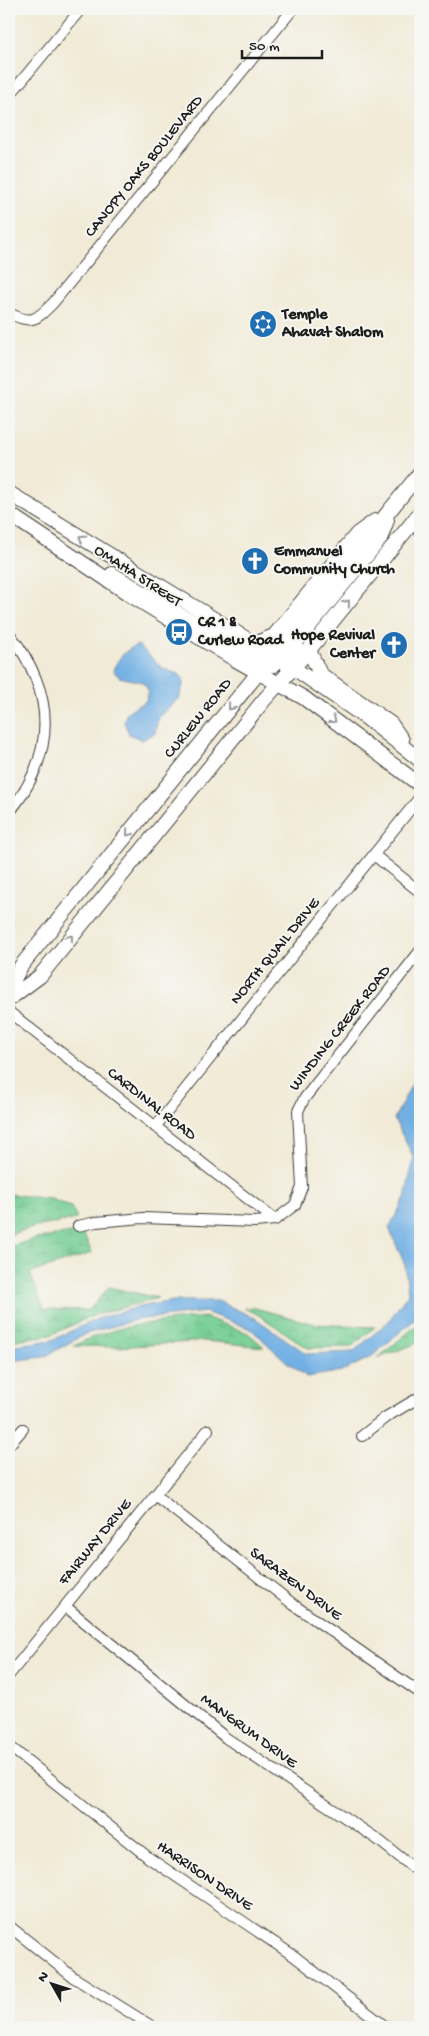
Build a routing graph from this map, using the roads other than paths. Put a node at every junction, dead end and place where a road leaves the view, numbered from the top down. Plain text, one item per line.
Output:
1 (81, 9) edge
2 (293, 9) edge
3 (9, 96) edge
4 (9, 313) edge
5 (420, 473) edge
6 (9, 493) edge
7 (390, 510) junction
8 (420, 513) edge
9 (9, 514) edge
10 (9, 633) edge
11 (254, 644) junction
12 (308, 650) junction
13 (274, 671) junction
14 (410, 752) edge
15 (420, 785) edge
16 (420, 797) edge
17 (9, 812) edge
18 (374, 855) junction
19 (420, 892) edge
20 (420, 950) edge
21 (9, 989) edge
22 (9, 999) edge
23 (9, 1012) edge
24 (154, 1127) junction
25 (275, 1220) junction
26 (78, 1226) dead end
27 (420, 1397) edge
28 (23, 1429) dead end
29 (208, 1430) dead end
30 (362, 1436) dead end
31 (9, 1445) edge
32 (155, 1495) junction
33 (65, 1606) junction
34 (9, 1675) edge
35 (420, 1693) edge
36 (9, 1746) edge
37 (420, 1873) edge
38 (9, 1926) edge
39 (153, 2027) edge
40 (386, 2027) edge

1 - 3 street
2 - 4 street, CANOPY OAKS BOULEVARD
5 - 7 main road, CURLEW ROAD
11 -> 6 main road, OMAHA STREET
7 - 11 main road
7 - 13 main road, CURLEW ROAD
12 -> 8 main road, CURLEW ROAD
9 - 13 main road, OMAHA STREET
10 - 17 street
11 - 13 main road, OMAHA STREET
12 - 13 main road, CURLEW ROAD
12 - 14 main road
13 - 14 main road, OMAHA STREET
13 -> 15 main road, OMAHA STREET
13 -> 21 main road, CURLEW ROAD
22 -> 13 main road, CURLEW ROAD
16 - 18 street, NORTH QUAIL DRIVE
18 - 19 street
18 - 24 street, NORTH QUAIL DRIVE
20 - 25 street, WINDING CREEK ROAD
23 - 24 street, CARDINAL ROAD
24 - 25 street, CARDINAL ROAD
25 - 26 street
27 - 30 street
28 - 31 street
29 - 32 street, FAIRWAY DRIVE
32 - 33 street, FAIRWAY DRIVE
32 - 35 street, SARAZEN DRIVE
33 - 34 street, FAIRWAY DRIVE
33 - 37 street, MANGRUM DRIVE
36 - 40 street, HARRISON DRIVE
38 - 39 street

